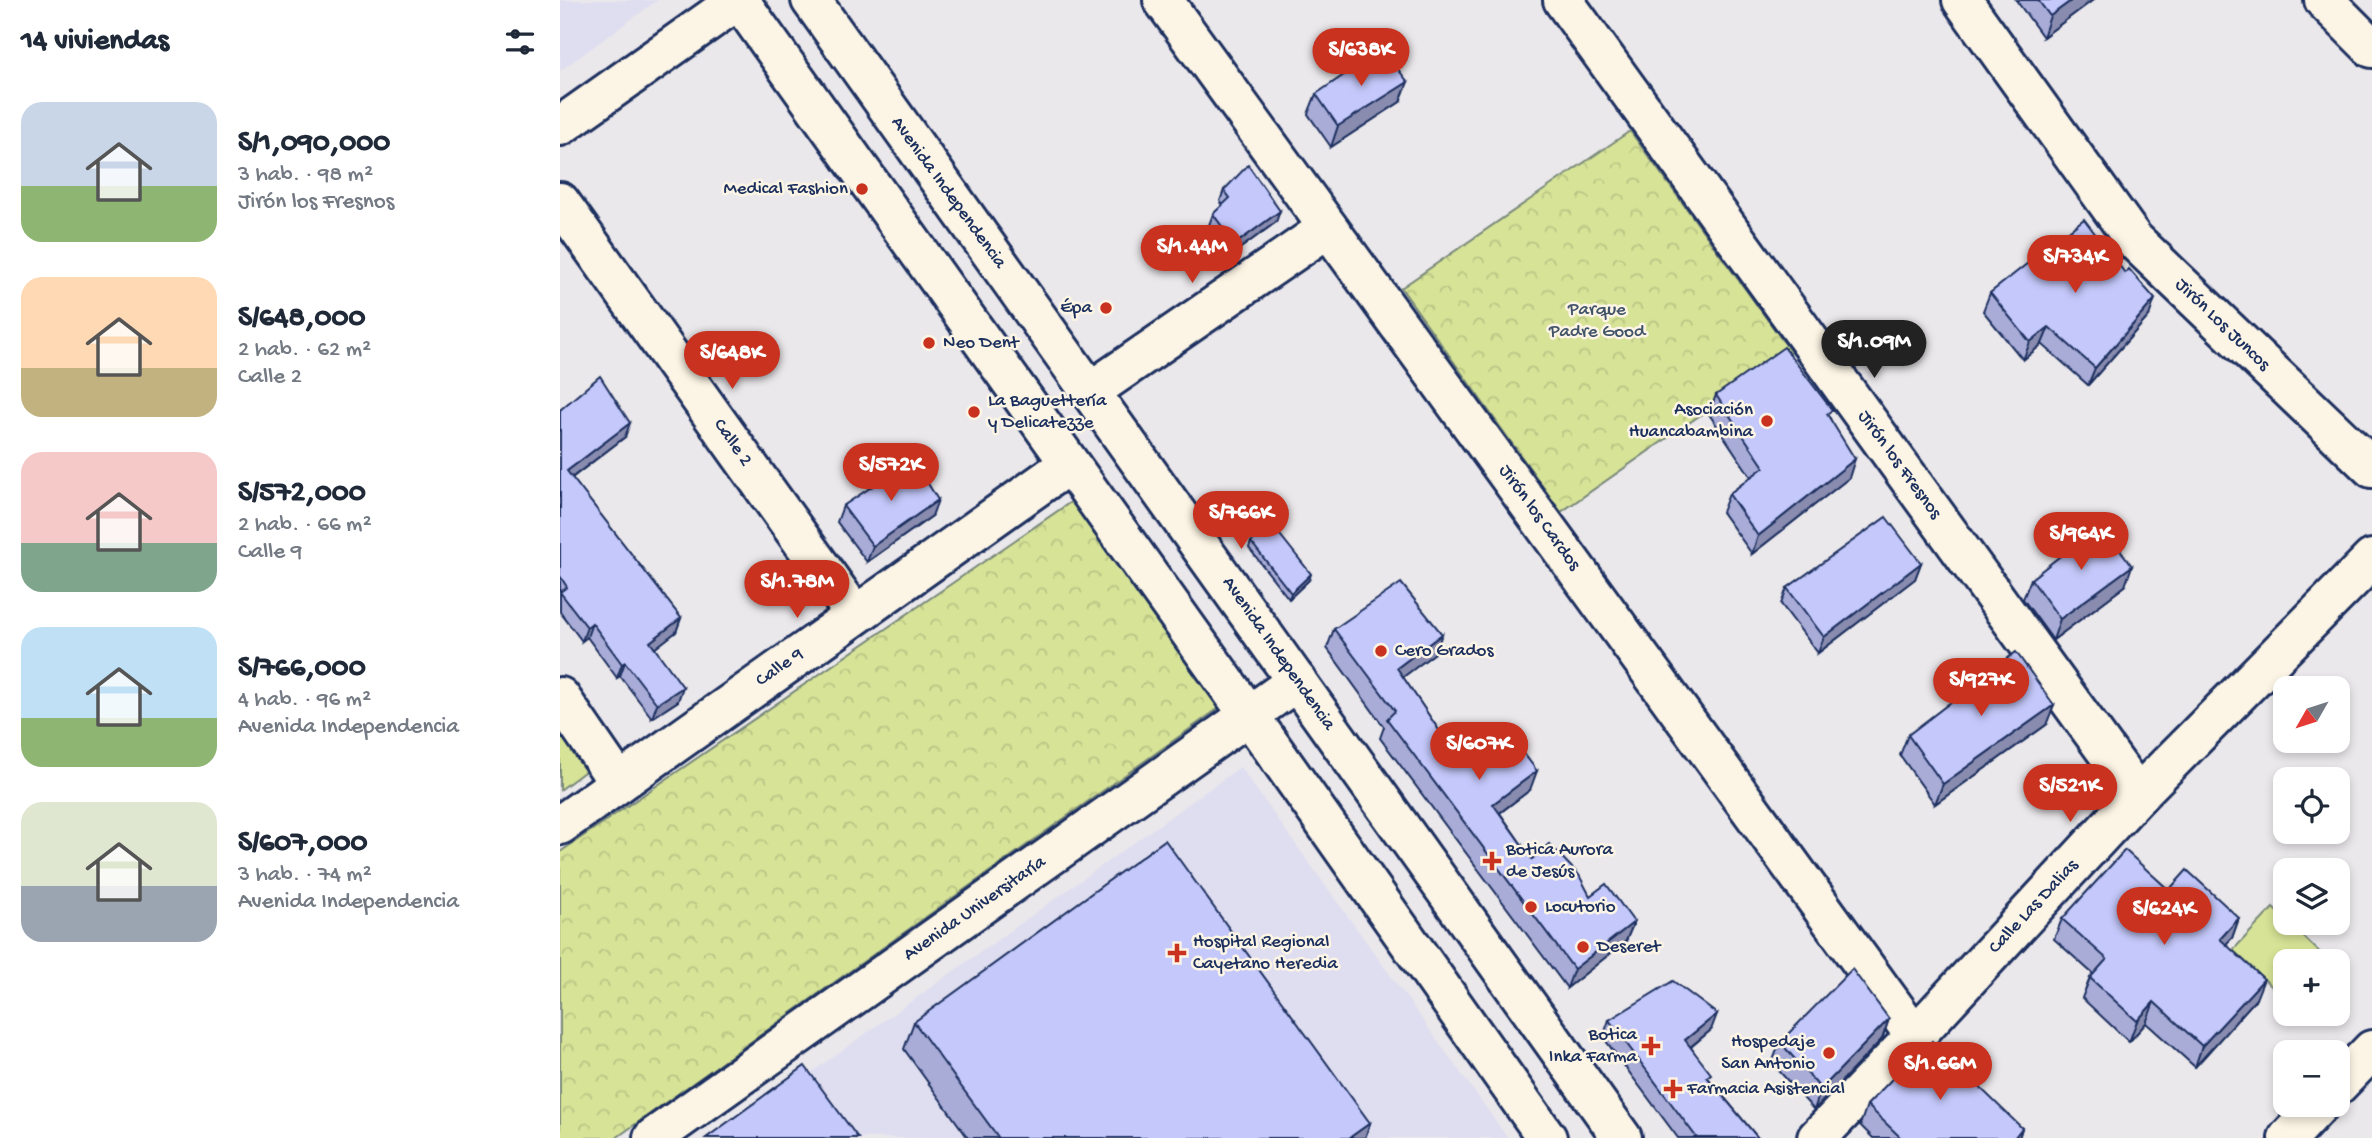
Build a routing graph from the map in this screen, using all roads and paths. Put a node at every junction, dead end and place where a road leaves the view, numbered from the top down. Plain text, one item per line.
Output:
1 (738, 0) edge
2 (811, 0) edge
3 (1163, 0) edge
4 (1563, 0) edge
5 (1962, 0) edge
6 (2324, 0) edge
7 (2372, 48) edge
8 (560, 126) edge
9 (560, 202) edge
10 (1328, 228) junction
11 (1091, 391) junction
12 (1069, 464) junction
13 (2372, 467) edge
14 (2372, 559) edge
15 (855, 615) junction
16 (1297, 681) junction
17 (560, 697) edge
18 (1249, 715) junction
19 (619, 783) junction
20 (2138, 795) junction
21 (560, 825) edge
22 (1915, 1036) junction
23 (2372, 1049) edge
24 (2350, 1072) edge
25 (2308, 1117) edge
26 (653, 1138) edge
27 (1547, 1138) edge
28 (1622, 1138) edge
29 (1817, 1138) edge
30 (2288, 1138) edge

1 - 8 street
1 - 12 street
2 - 11 street, Avenida Independencia
3 - 10 street, Jirón los Cardos
4 - 20 street, Jirón los Fresnos
5 - 13 street, Jirón Los Juncos
6 - 7 street
9 - 15 street, Calle 2
10 - 11 street
10 - 22 street, Jirón los Cardos
11 - 16 street, Avenida Independencia
12 - 15 street, Calle 9
12 - 18 street
14 - 20 street, Calle Las Dalias
15 - 19 street, Calle 9
16 - 18 street, Avenida Universitaría
16 - 28 street, Avenida Independencia
17 - 19 street
18 - 26 street, Avenida Universitaría
18 - 27 street
19 - 21 street, Calle 9
20 - 22 street, Calle Las Dalias
22 - 29 street, Calle Las Dalias
23 - 24 street
25 - 30 street

